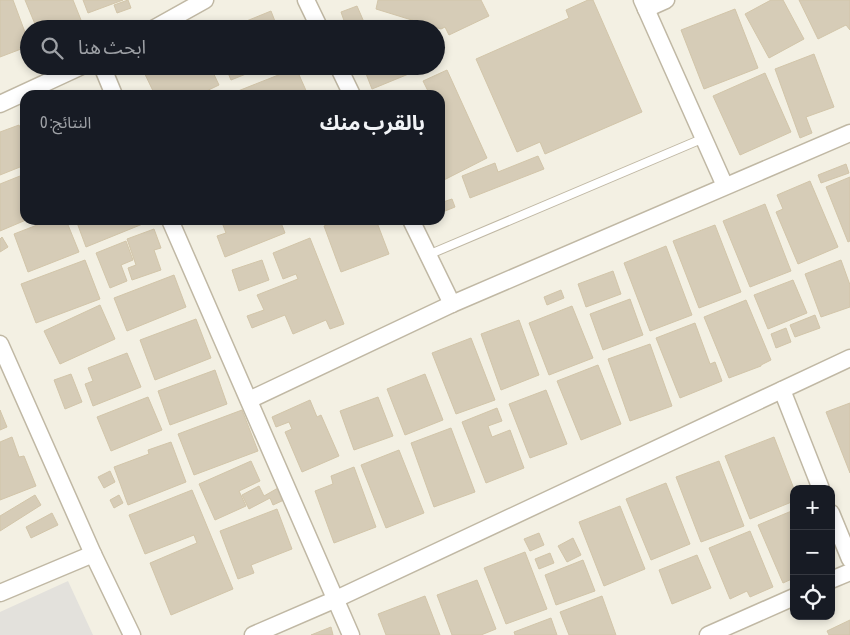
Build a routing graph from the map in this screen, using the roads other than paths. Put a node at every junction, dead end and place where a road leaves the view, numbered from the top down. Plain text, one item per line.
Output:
1 (205, 0) edge
2 (306, 0) edge
3 (666, 0) edge
4 (644, 4) edge
5 (169, 20) edge
6 (316, 20) edge
7 (63, 75) edge
8 (106, 75) edge
9 (342, 75) edge
10 (30, 90) edge
11 (112, 90) edge
12 (350, 90) edge
13 (20, 95) edge
14 (0, 104) edge
15 (850, 133) edge
16 (704, 138) junction
17 (725, 186) junction
18 (172, 225) edge
19 (414, 225) edge
20 (428, 255) junction
21 (452, 304) junction
22 (0, 344) edge
23 (850, 358) edge
24 (782, 390) junction
25 (249, 400) junction
26 (820, 485) edge
27 (835, 523) edge
28 (93, 554) junction
29 (850, 559) edge
30 (850, 572) edge
31 (835, 578) edge
32 (0, 592) edge
33 (790, 599) edge
34 (334, 600) junction
35 (739, 629) edge
36 (132, 635) edge
37 (253, 635) edge
38 (351, 635) edge
39 (708, 635) edge

1 - 5 street
2 - 6 street
3 - 4 street
4 - 16 street
7 - 10 street
8 - 11 street
9 - 12 street
13 - 14 street
15 - 17 street
16 - 17 street
16 - 20 lane
17 - 21 street
18 - 25 street
19 - 20 street
20 - 21 street
21 - 25 street
22 - 28 street
23 - 24 street
24 - 26 street
24 - 34 street
25 - 34 street
27 - 29 street
28 - 32 street
28 - 36 street
30 - 31 street
33 - 35 street
34 - 37 street
34 - 38 street
35 - 39 street

